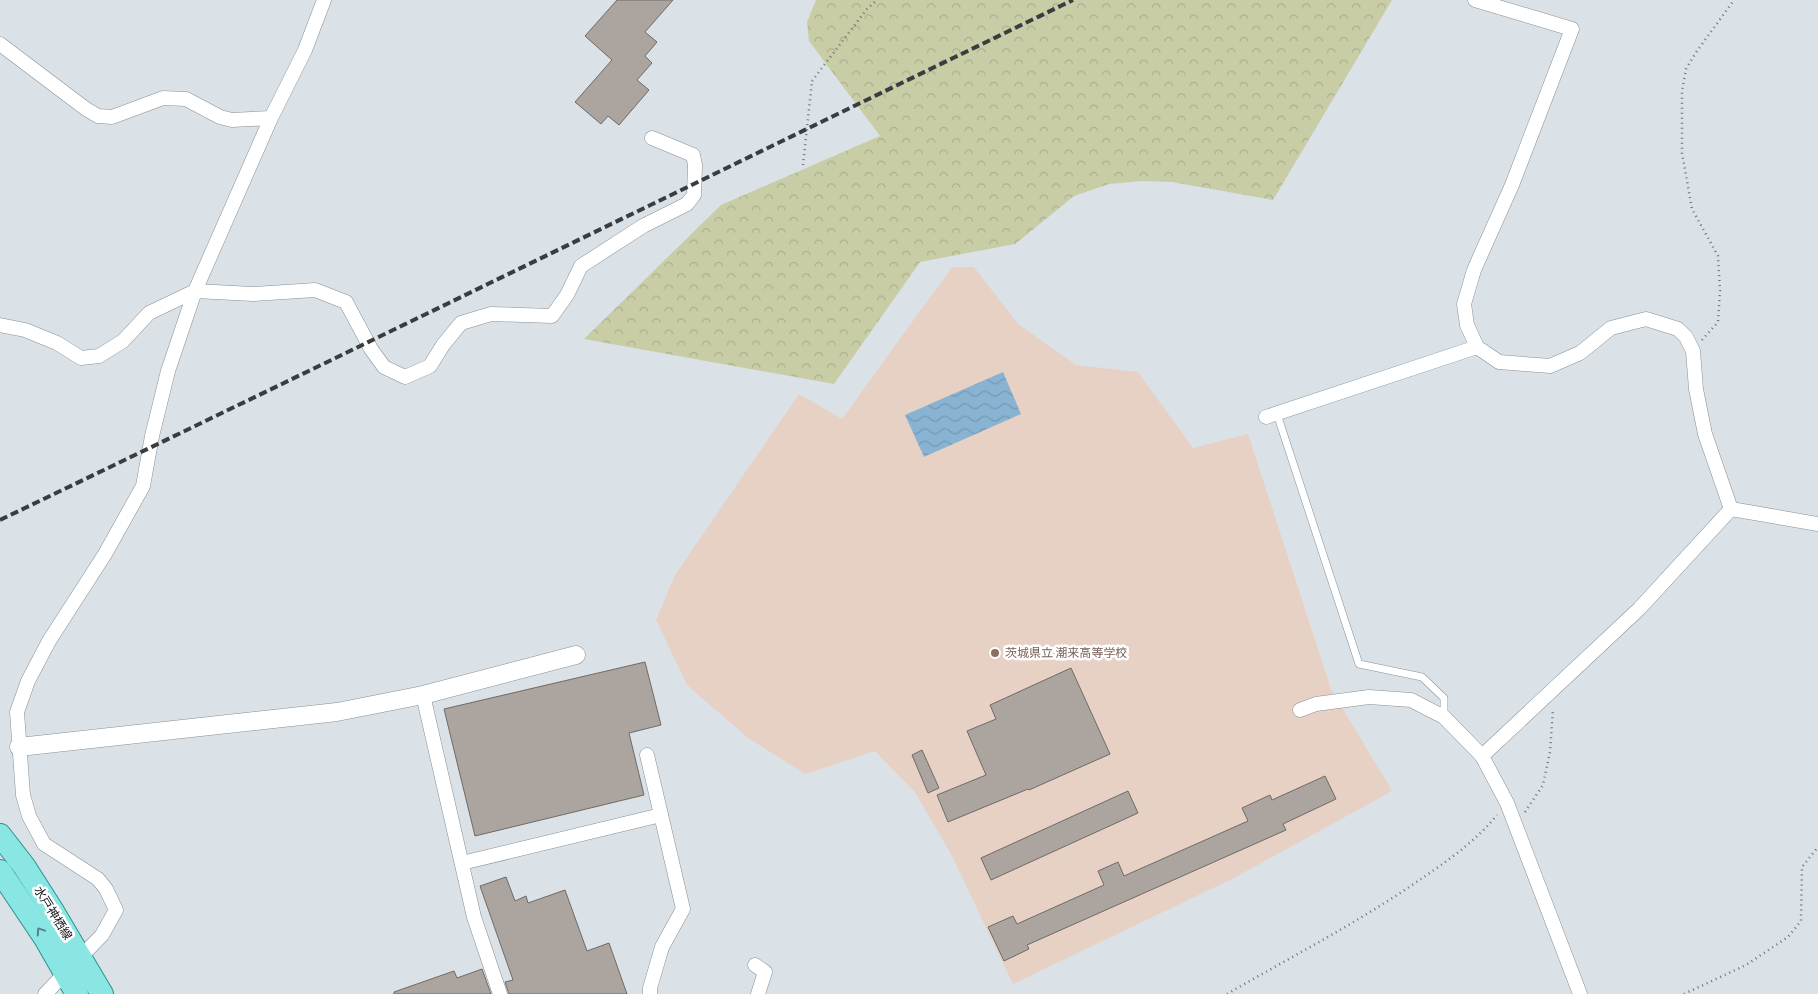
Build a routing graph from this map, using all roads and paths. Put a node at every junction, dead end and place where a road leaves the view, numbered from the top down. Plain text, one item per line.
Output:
1 (324, 0) edge
2 (877, 0) edge
3 (1475, 0) edge
4 (1734, 0) edge
5 (0, 44) edge
6 (271, 118) junction
7 (652, 138) dead end
8 (803, 165) dead end
9 (195, 291) junction
10 (0, 325) edge
11 (1477, 347) junction
12 (1693, 351) junction
13 (1271, 415) joint
14 (1731, 509) junction
15 (1818, 524) edge
16 (576, 654) dead end
17 (1555, 687) junction
18 (423, 695) junction
19 (1300, 710) dead end
20 (1444, 716) junction
21 (18, 747) junction
22 (647, 755) dead end
23 (1482, 756) junction
24 (1507, 802) junction
25 (661, 815) junction
26 (1516, 824) junction
27 (0, 834) edge
28 (1818, 847) edge
29 (462, 863) junction
30 (24, 866) junction
31 (1, 873) edge
32 (73, 964) junction
33 (755, 965) dead end
34 (45, 994) edge
35 (77, 994) edge
36 (102, 994) edge
37 (500, 994) edge
38 (650, 994) edge
39 (758, 994) edge
40 (1227, 994) edge
41 (1580, 994) edge
42 (1684, 994) edge

1 - 6 street
2 - 8 path, bridge
3 - 11 street
4 - 12 path
5 - 6 street
6 - 9 street
7 - 9 street
9 - 10 street
9 - 21 street
11 - 12 street
11 - 13 street
12 - 14 street
13 - 20 lane
14 - 15 street
14 - 17 street
16 - 18 street
17 - 23 street
17 - 26 path
18 - 21 street
18 - 29 street
19 - 20 street
20 - 23 street
21 - 32 street
22 - 25 street
23 - 24 street
24 - 26 street
24 - 40 path
25 - 29 street
25 - 38 street
26 - 41 street
27 - 30 main road, 水戸神栖線
28 - 42 path
29 - 37 street
30 - 31 street
30 - 32 main road, 水戸神栖線
32 -> 31 main road, 水戸神栖線
32 - 34 street
32 - 35 main road, 水戸神栖線
32 - 36 main road, 水戸神栖線
33 - 39 street

